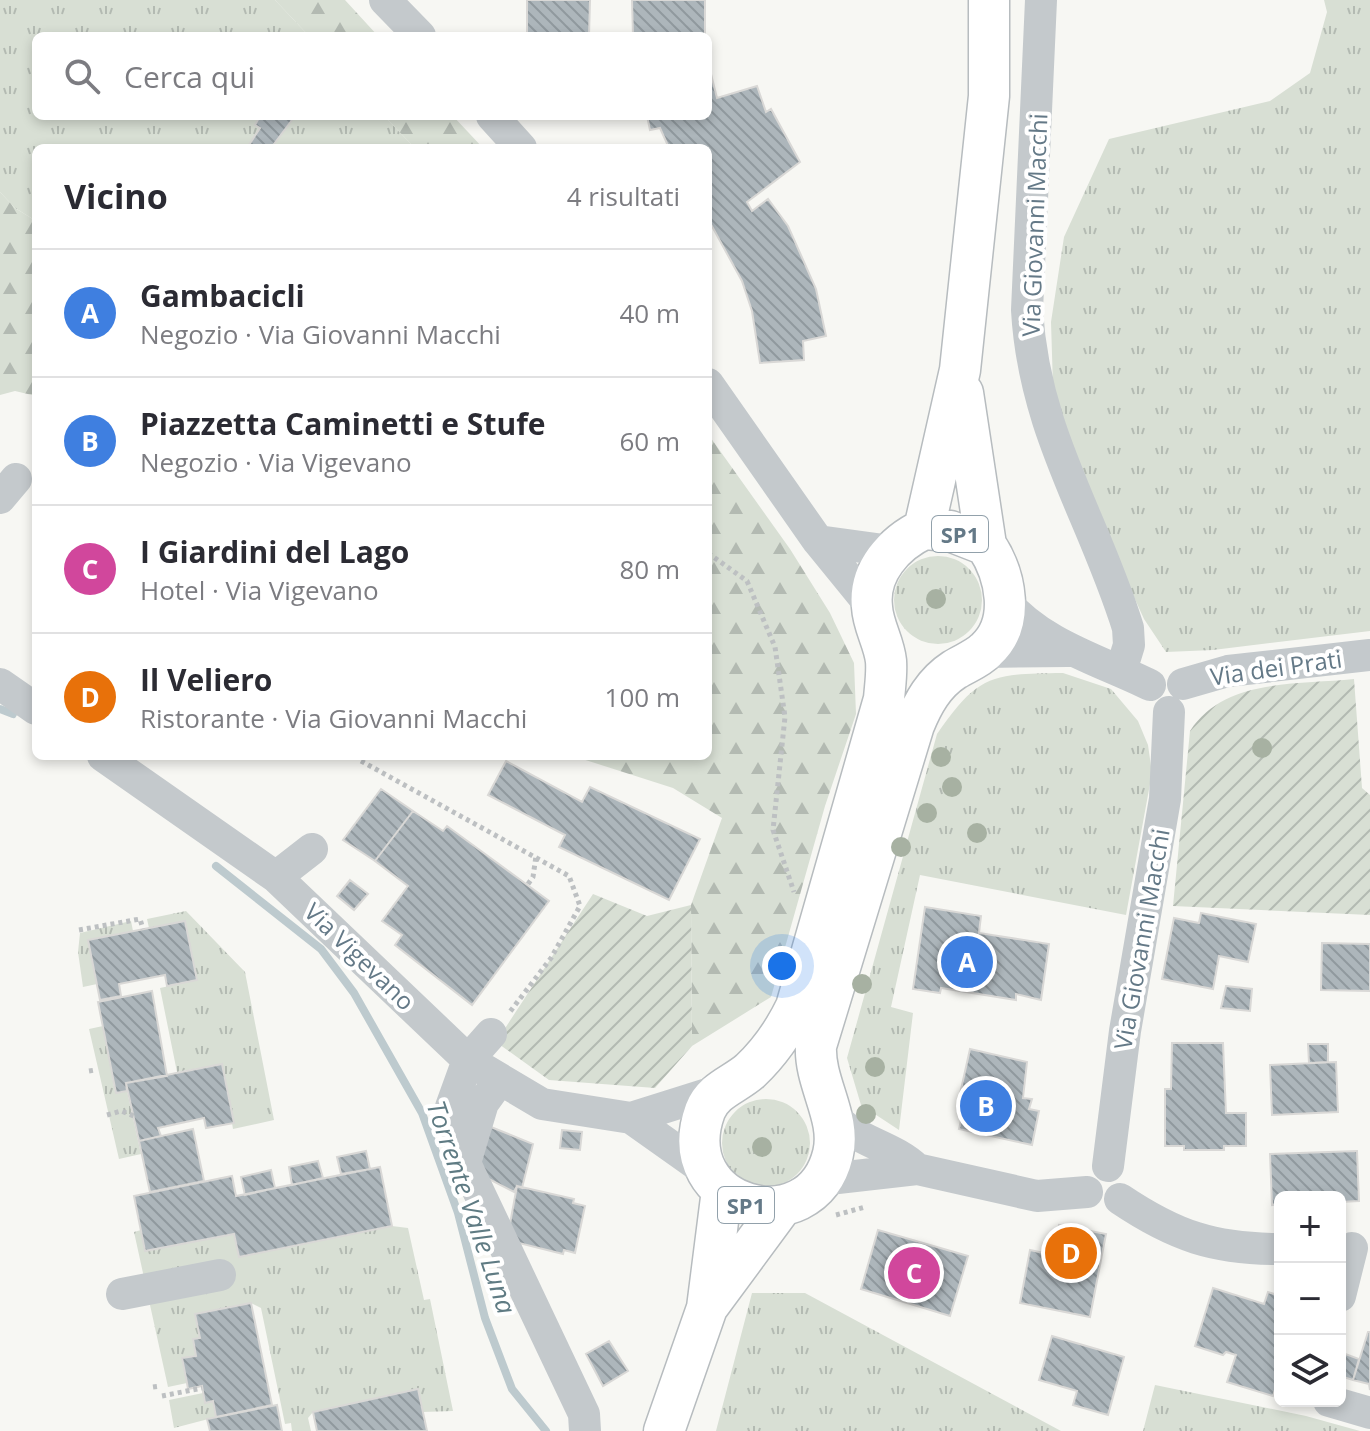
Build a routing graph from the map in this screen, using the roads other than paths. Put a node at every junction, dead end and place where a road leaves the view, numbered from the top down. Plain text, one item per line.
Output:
1 (385, 0) edge
2 (989, 0) edge
3 (1041, 0) edge
4 (416, 32) edge
5 (496, 120) edge
6 (517, 144) edge
7 (960, 370) junction
8 (712, 390) edge
9 (908, 540) junction
10 (818, 541) junction
11 (986, 545) junction
12 (1004, 600) junction
13 (871, 606) junction
14 (1071, 651) junction
15 (984, 652) junction
16 (1370, 655) edge
17 (1121, 671) junction
18 (0, 684) edge
19 (1176, 698) junction
20 (32, 706) edge
21 (109, 760) edge
22 (312, 849) dead end
23 (276, 877) junction
24 (491, 1034) road end
25 (468, 1060) junction
26 (499, 1081) junction
27 (720, 1090) junction
28 (829, 1110) junction
29 (631, 1118) junction
30 (465, 1163) junction
31 (1108, 1166) junction
32 (917, 1169) junction
33 (820, 1180) junction
34 (716, 1182) junction
35 (1087, 1192) junction
36 (1120, 1199) junction
37 (782, 1206) junction
38 (1354, 1248) edge
39 (1274, 1249) edge
40 (220, 1275) dead end
41 (1346, 1275) edge
42 (122, 1294) dead end
43 (707, 1308) junction
44 (1346, 1406) edge
45 (1370, 1413) edge
46 (585, 1431) edge
47 (664, 1431) edge

1 - 4 street
2 - 7 main road, SP1
3 - 17 street, Via Giovanni Macchi
5 - 6 street
7 - 9 main road, SP1
7 - 11 main road, SP1
8 - 10 street
9 - 10 street
9 - 11 main road, SP1
9 - 13 main road, SP1
10 - 13 street
11 - 12 main road, SP1
12 - 14 street
12 - 15 main road, SP1
13 - 27 main road, SP1
14 - 15 street
14 - 17 street
15 - 28 main road, SP1
16 - 19 street, Via dei Prati
17 - 19 street
18 - 20 street
19 - 31 street, Via Giovanni Macchi
21 - 23 street, Via Vigevano
22 - 23 street
23 - 25 street, Via Vigevano
24 - 25 street
25 - 26 street, Via Vigevano
25 - 30 street
26 - 29 street, Via Vigevano
26 - 30 street
27 - 29 street, Via Vigevano
27 - 34 main road, SP1
28 - 32 street
28 - 33 main road, SP1
29 - 34 street, Via Vigevano
30 - 46 street
31 - 35 street
31 - 36 street, Via Giovanni Macchi
32 - 33 street
32 - 35 street
33 - 37 main road, SP1
34 - 37 main road, SP1
34 - 43 main road, SP1
35 - 36 street
36 - 39 street
37 - 43 main road, SP1
38 - 41 street
40 - 42 street
43 - 47 main road, SP1
44 - 45 street

